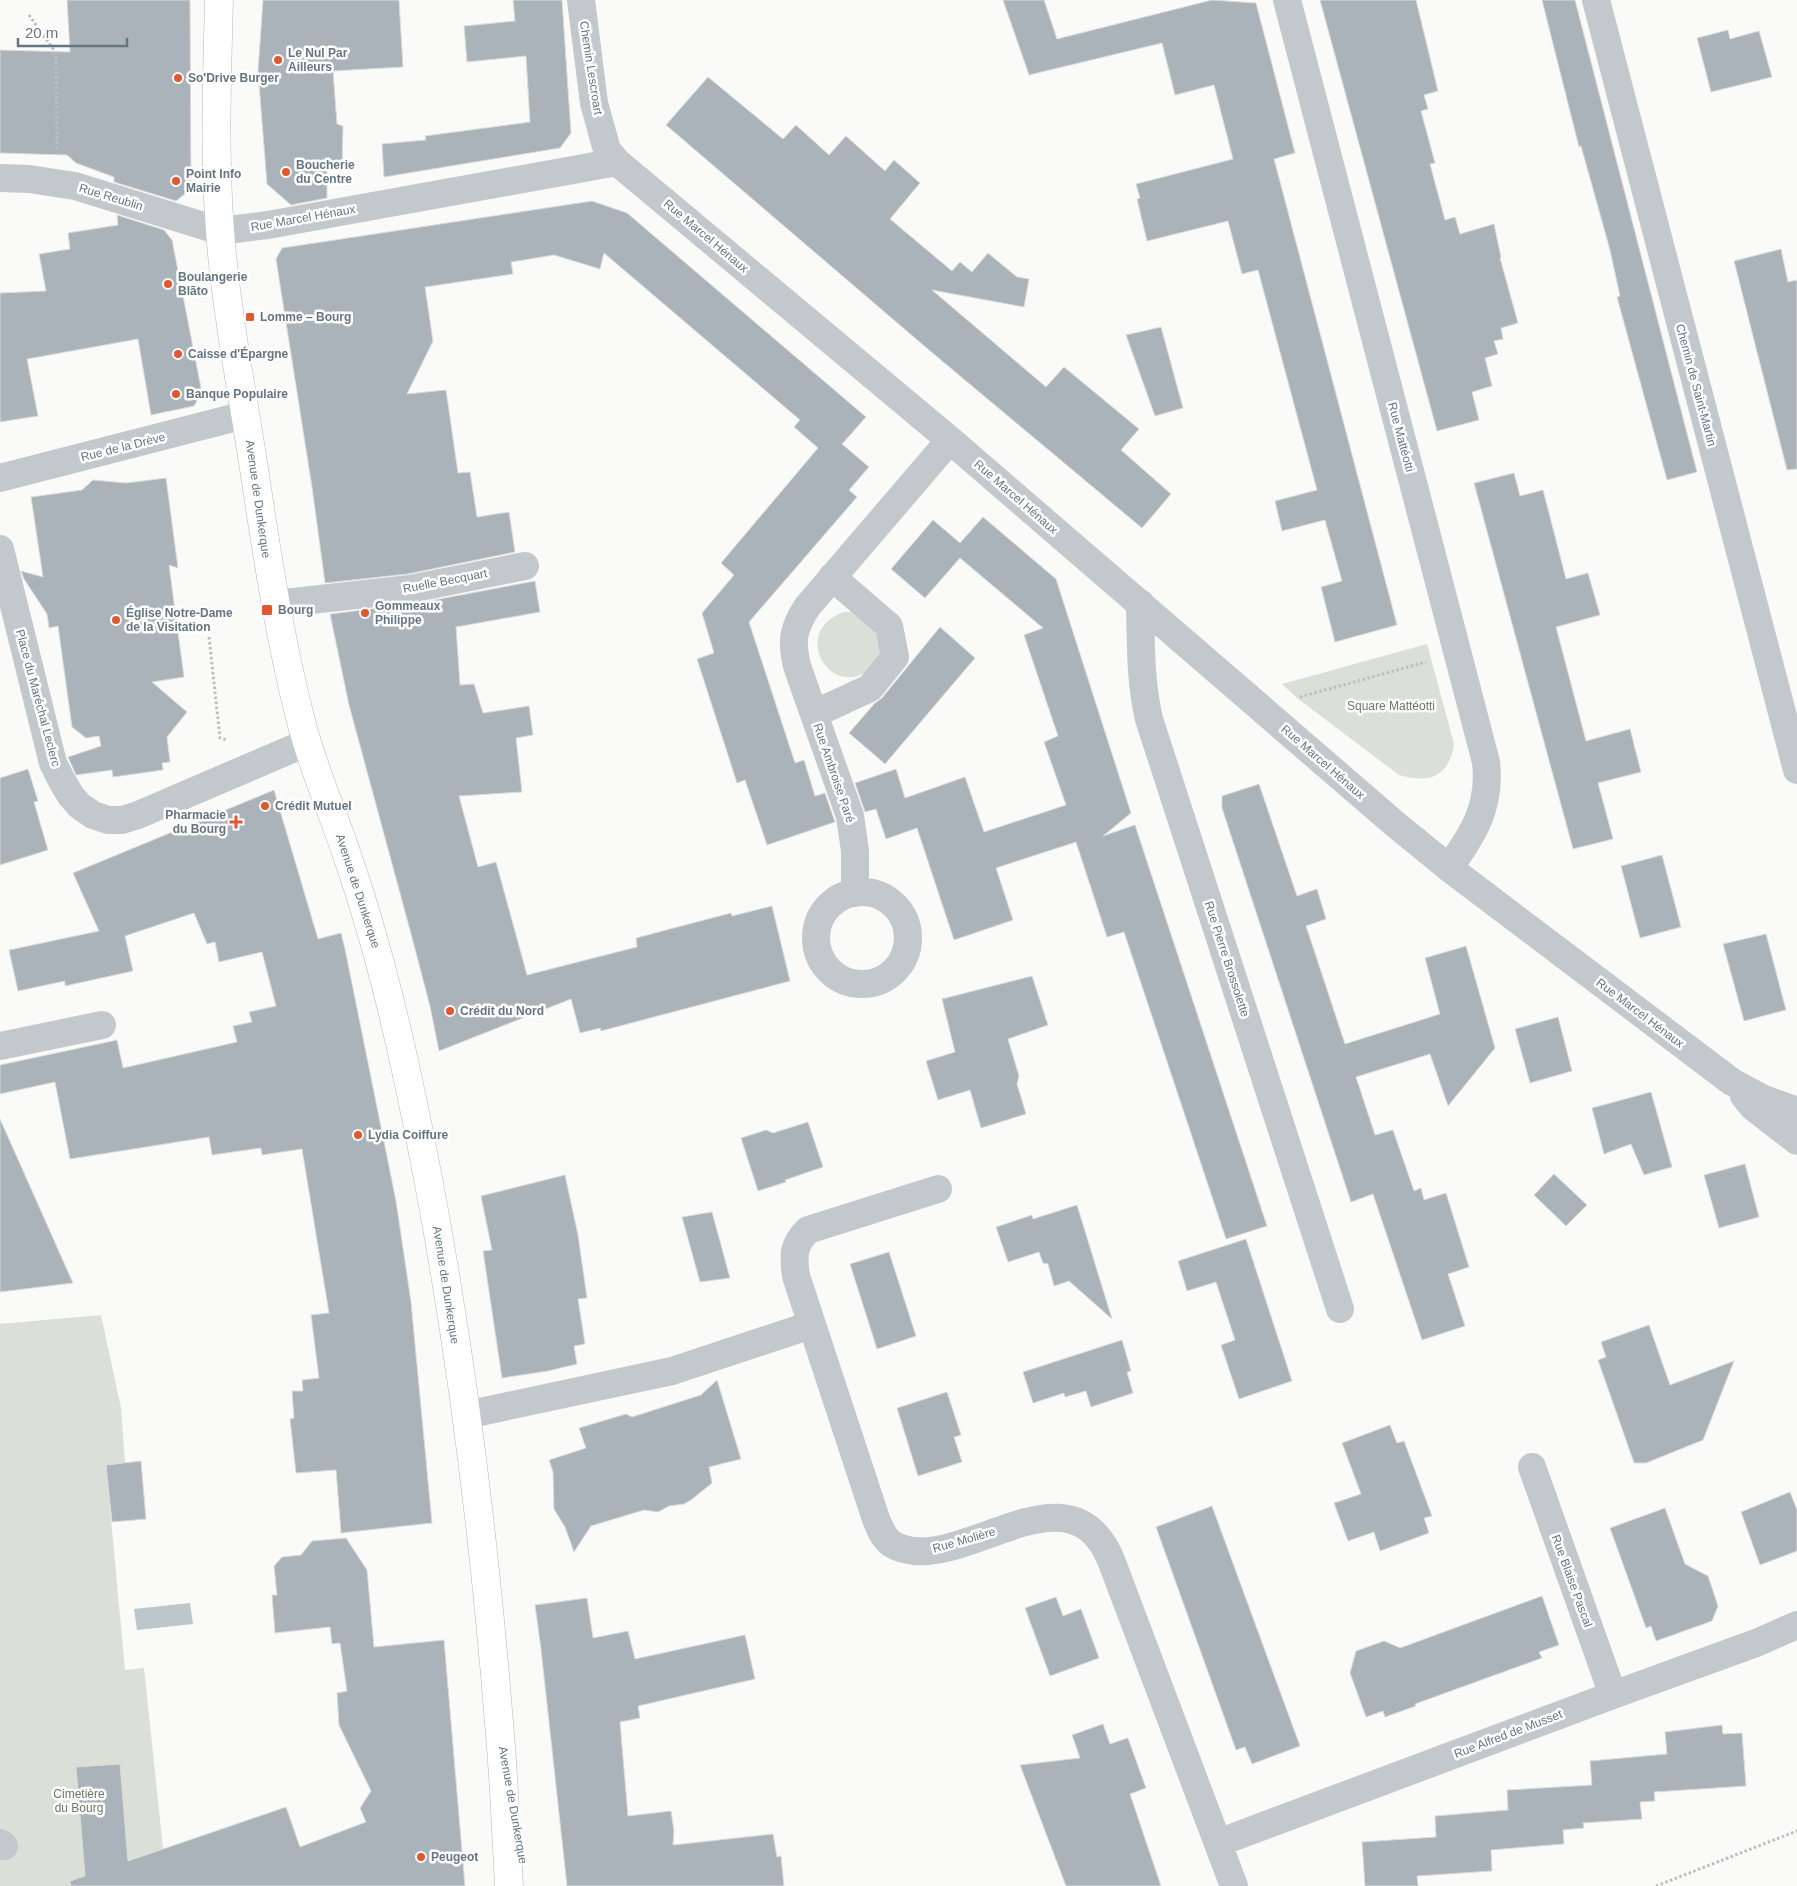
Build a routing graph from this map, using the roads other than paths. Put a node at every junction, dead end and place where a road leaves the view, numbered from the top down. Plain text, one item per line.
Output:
1 (219, 0) edge
2 (581, 0) edge
3 (1287, 0) edge
4 (1596, 0) edge
5 (617, 162) junction
6 (0, 178) edge
7 (220, 231) junction
8 (245, 415) junction
9 (950, 440) junction
10 (0, 478) edge
11 (0, 549) edge
12 (525, 566) dead end
13 (832, 577) junction
14 (1140, 603) junction
15 (275, 604) junction
16 (814, 714) junction
17 (306, 743) junction
18 (1797, 770) edge
19 (1450, 868) junction
20 (855, 893) dead end
21 (102, 1025) dead end
22 (0, 1046) edge
23 (1732, 1082) junction
24 (1797, 1110) edge
25 (1797, 1141) edge
26 (938, 1189) dead end
27 (1340, 1309) dead end
28 (811, 1325) junction
29 (466, 1416) junction
30 (1532, 1467) dead end
31 (1797, 1624) edge
32 (1613, 1695) junction
33 (500, 1724) junction
34 (1218, 1844) junction
35 (509, 1886) edge
36 (526, 1886) edge
37 (1234, 1886) edge

1 - 7 main road, Avenue de Dunkerque
2 - 5 street, Chemin Lescroart
3 - 19 street, Rue Mattéotti
4 - 18 street, Chemin de Saint-Martin
5 - 7 street, Rue Marcel Hénaux
5 - 9 street, Rue Marcel Hénaux
6 - 7 street, Rue Reublin
7 - 8 main road, Avenue de Dunkerque
8 - 10 street, Rue de la Drève
8 - 15 main road, Avenue de Dunkerque
9 - 13 street, Rue Ambroise Paré
9 - 14 street, Rue Marcel Hénaux
11 - 17 street, Place du Maréchal Leclerc
12 - 15 street, Ruelle Becquart
13 - 16 street, Rue Ambroise Paré
13 - 16 street, Rue Ambroise Paré
14 - 19 street, Rue Marcel Hénaux
14 - 27 street, Rue Pierre Brossolette
15 - 17 main road, Avenue de Dunkerque
16 - 20 street, Rue Ambroise Paré
17 - 29 main road, Avenue de Dunkerque
19 - 23 street, Rue Marcel Hénaux
21 - 22 street
23 - 24 street, Rue Marcel Hénaux
23 - 25 street, Rue Marcel Hénaux
26 - 28 street, Rue Molière
28 - 29 street
28 - 34 street, Rue Molière
29 - 33 main road, Avenue de Dunkerque
30 - 32 street, Rue Blaise Pascal
31 - 32 street, Rue Alfred de Musset
32 - 34 street, Rue Alfred de Musset
33 - 35 main road, Avenue de Dunkerque
33 - 36 main road, Avenue de Dunkerque
34 - 37 street, Rue Molière

